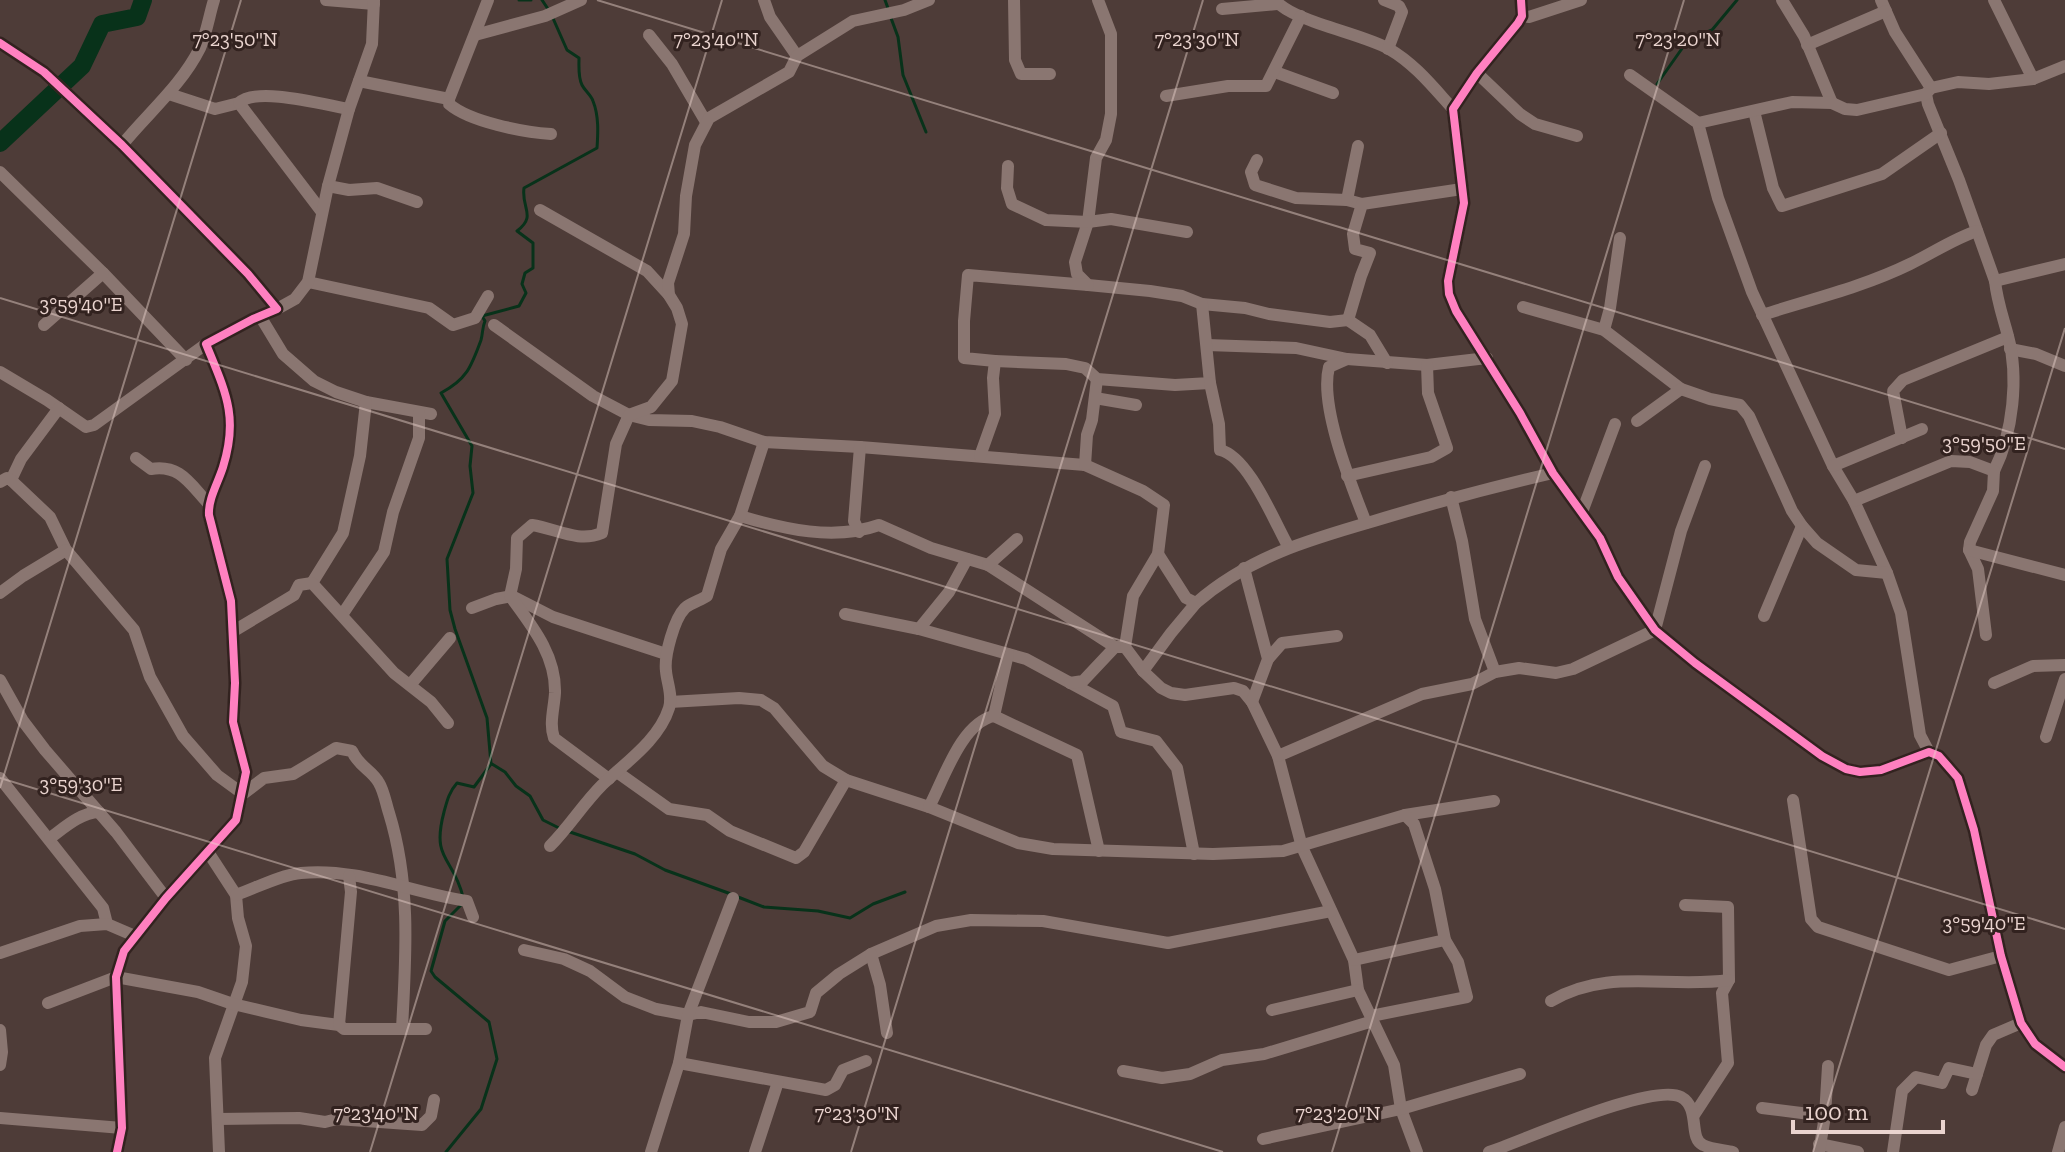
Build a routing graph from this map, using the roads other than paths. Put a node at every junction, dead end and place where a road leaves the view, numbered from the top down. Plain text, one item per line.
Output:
1 (214, 0) edge
2 (326, 0) edge
3 (488, 0) edge
4 (581, 0) edge
5 (764, 0) edge
6 (929, 0) edge
7 (1014, 0) edge
8 (1098, 0) edge
9 (1384, 0) edge
10 (1521, 0) edge
11 (1581, 0) edge
12 (1782, 0) edge
13 (1994, 0) edge
14 (374, 2) edge
15 (1276, 2) edge
16 (1884, 5) edge
17 (1222, 9) dead end
18 (1301, 16) junction
19 (1522, 16) junction
20 (475, 35) junction
21 (649, 35) dead end
22 (0, 43) edge
23 (1807, 45) junction
24 (1388, 49) junction
25 (797, 56) junction
26 (2065, 66) edge
27 (1275, 72) junction
28 (1477, 73) junction
29 (1050, 74) dead end
30 (1630, 75) dead end
31 (2033, 79) junction
32 (359, 81) junction
33 (1929, 91) junction
34 (1333, 93) dead end
35 (169, 94) junction
36 (1166, 96) dead end
37 (449, 99) junction
38 (239, 103) junction
39 (1832, 103) junction
40 (349, 109) junction
41 (1453, 109) junction
42 (1754, 111) junction
43 (706, 122) junction
44 (1698, 123) junction
45 (1941, 133) junction
46 (551, 134) dead end
47 (1577, 136) dead end
48 (122, 145) junction
49 (1358, 146) dead end
50 (1257, 160) dead end
51 (1008, 166) dead end
52 (0, 172) edge
53 (328, 186) junction
54 (1462, 189) junction
55 (1347, 200) junction
56 (417, 202) dead end
57 (1362, 204) junction
58 (540, 210) dead end
59 (322, 212) junction
60 (1088, 222) junction
61 (1977, 231) junction
62 (1187, 232) dead end
63 (1620, 238) dead end
64 (2065, 264) edge
65 (103, 273) junction
66 (1995, 281) junction
67 (308, 282) junction
68 (1088, 285) junction
69 (669, 295) junction
70 (488, 296) dead end
71 (1202, 304) junction
72 (1523, 307) dead end
73 (277, 309) junction
74 (1762, 315) junction
75 (260, 316) junction
76 (1348, 320) junction
77 (44, 325) dead end
78 (494, 325) dead end
79 (1604, 330) junction
80 (2009, 343) junction
81 (206, 344) junction
82 (1207, 345) junction
83 (1487, 358) junction
84 (1347, 359) junction
85 (186, 360) junction
86 (995, 361) junction
87 (1387, 363) junction
88 (1427, 365) junction
89 (2065, 366) edge
90 (0, 372) edge
91 (1097, 379) junction
92 (1210, 383) junction
93 (1681, 389) junction
94 (1095, 398) junction
95 (366, 402) junction
96 (1136, 405) dead end
97 (59, 408) junction
98 (629, 415) junction
99 (1637, 421) dead end
100 (1615, 424) dead end
101 (1922, 429) dead end
102 (1902, 438) junction
103 (764, 442) junction
104 (860, 447) junction
105 (980, 456) junction
106 (136, 458) dead end
107 (1085, 465) junction
108 (1705, 466) dead end
109 (1833, 466) junction
110 (1994, 471) junction
111 (1553, 473) junction
112 (1347, 476) junction
113 (5, 478) edge
114 (1451, 497) junction
115 (1854, 501) junction
116 (208, 503) junction
117 (1582, 512) junction
118 (740, 516) junction
119 (1366, 523) junction
120 (1802, 526) junction
121 (859, 532) junction
122 (1017, 539) dead end
123 (1288, 546) junction
124 (66, 550) junction
125 (1969, 550) junction
126 (1158, 554) junction
127 (967, 559) junction
128 (988, 565) junction
129 (1244, 568) junction
130 (1887, 573) junction
131 (2065, 575) edge
132 (312, 583) junction
133 (0, 593) edge
134 (510, 596) junction
135 (1196, 603) junction
136 (472, 608) dead end
137 (845, 614) dead end
138 (342, 615) junction
139 (1764, 616) dead end
140 (919, 629) junction
141 (1655, 630) junction
142 (232, 632) junction
143 (1986, 635) dead end
144 (1337, 636) dead end
145 (450, 638) dead end
146 (1120, 647) junction
147 (666, 654) junction
148 (1008, 654) junction
149 (1268, 659) junction
150 (2065, 665) edge
151 (1143, 671) junction
152 (1495, 672) junction
153 (2065, 679) edge
154 (0, 680) edge
155 (1070, 683) junction
156 (1994, 683) dead end
157 (410, 685) junction
158 (670, 702) junction
159 (1252, 702) junction
160 (994, 716) junction
161 (448, 723) dead end
162 (2046, 737) dead end
163 (1929, 752) junction
164 (1278, 756) junction
165 (613, 776) junction
166 (0, 778) edge
167 (846, 780) junction
168 (243, 794) junction
169 (1793, 800) dead end
170 (1494, 801) dead end
171 (929, 807) junction
172 (99, 812) junction
173 (1405, 815) junction
174 (50, 838) junction
175 (550, 846) dead end
176 (1302, 847) junction
177 (1099, 851) junction
178 (208, 852) junction
179 (1194, 854) junction
180 (349, 876) junction
181 (404, 888) junction
182 (236, 895) junction
183 (166, 898) junction
184 (733, 898) dead end
185 (1685, 905) dead end
186 (1331, 911) junction
187 (473, 917) dead end
188 (107, 924) junction
189 (135, 936) junction
190 (1445, 940) junction
191 (524, 950) dead end
192 (0, 953) edge
193 (871, 954) junction
194 (2001, 956) junction
195 (1354, 960) junction
196 (116, 977) junction
197 (1729, 980) junction
198 (1358, 990) junction
199 (1551, 1001) dead end
200 (48, 1003) dead end
201 (233, 1004) junction
202 (1272, 1010) dead end
203 (688, 1015) junction
204 (1372, 1018) junction
205 (2021, 1023) junction
206 (339, 1025) junction
207 (402, 1028) junction
208 (426, 1029) dead end
209 (0, 1030) edge
210 (887, 1033) dead end
211 (866, 1061) dead end
212 (679, 1063) junction
213 (0, 1065) edge
214 (1828, 1066) dead end
215 (2065, 1067) edge
216 (1123, 1071) dead end
217 (1520, 1074) dead end
218 (1977, 1074) junction
219 (778, 1082) junction
220 (1972, 1090) dead end
221 (434, 1100) dead end
222 (1762, 1108) dead end
223 (1401, 1109) junction
224 (1694, 1115) junction
225 (1825, 1116) junction
226 (0, 1118) edge
227 (218, 1119) junction
228 (2065, 1127) edge
229 (122, 1128) junction
230 (1263, 1139) dead end
231 (1819, 1148) edge
232 (117, 1152) edge
233 (219, 1152) edge
234 (651, 1152) edge
235 (755, 1152) edge
236 (1417, 1152) edge
237 (1489, 1152) edge
238 (1733, 1152) edge
239 (1858, 1152) edge
240 (1893, 1152) edge
241 (2058, 1152) edge

1 - 35 street
2 - 14 street
3 - 20 street
4 - 20 street
5 - 25 street
6 - 25 street
7 - 29 street
8 - 60 street
9 - 24 street
10 - 19 street
11 - 19 street
12 - 23 street
13 - 31 street
14 - 32 street
15 - 17 street
15 - 18 street
16 - 23 street
16 - 33 street
18 - 24 street
18 - 27 street
19 - 28 street
20 - 37 street
21 - 43 street
22 - 48 street
23 - 39 street
24 - 41 street
25 - 43 street
26 - 31 street
27 - 34 street
27 - 36 street
28 - 41 street
28 - 47 street
30 - 44 street
31 - 33 street
32 - 37 street
32 - 40 street
33 - 39 street
33 - 45 street
35 - 38 street
35 - 48 street
37 - 46 street
38 - 40 street
38 - 59 street
39 - 42 street
40 - 53 street
41 - 54 street
42 - 44 street
42 - 45 street
43 - 69 street
44 - 74 street
45 - 61 street
48 - 73 street
49 - 55 street
50 - 55 street
51 - 60 street
52 - 65 street
53 - 56 street
53 - 59 street
54 - 57 street
54 - 83 street
55 - 57 street
57 - 76 street
58 - 69 street
59 - 67 street
60 - 62 street
60 - 68 street
61 - 66 street
61 - 74 street
63 - 79 street
64 - 66 street
65 - 77 street
65 - 85 street
66 - 80 street
67 - 70 street
67 - 73 street
68 - 71 street
68 - 86 street
69 - 98 street
71 - 76 street
71 - 82 street
72 - 79 street
73 - 75 street
74 - 109 street
75 - 81 street
75 - 95 street
76 - 87 street
78 - 98 street
79 - 93 street
80 - 89 street
80 - 102 street
80 - 110 street
81 - 85 street
81 - 116 street
82 - 84 street
82 - 92 street
83 - 88 street
83 - 111 street
84 - 87 street
84 - 112 street
85 - 97 street
86 - 91 street
86 - 105 street
87 - 88 street
88 - 112 street
90 - 97 street
91 - 92 street
91 - 94 street
92 - 123 street
93 - 99 street
93 - 120 street
94 - 96 street
94 - 107 street
95 - 132 street
95 - 138 street
97 - 113 street
98 - 103 street
98 - 134 street
100 - 117 street
101 - 102 street
102 - 109 street
103 - 104 street
103 - 118 street
104 - 105 street
104 - 121 street
105 - 107 street
106 - 116 street
107 - 126 street
108 - 141 street
109 - 115 street
110 - 115 street
110 - 125 street
111 - 114 street
111 - 117 street
112 - 119 street
113 - 124 street
114 - 119 street
114 - 152 street
115 - 130 street
116 - 142 street
117 - 141 street
118 - 121 street
118 - 147 street
119 - 123 street
120 - 130 street
120 - 139 street
121 - 127 street
122 - 128 street
123 - 129 street
124 - 133 street
124 - 168 street
125 - 131 street
125 - 143 street
126 - 135 street
126 - 146 street
127 - 128 street
127 - 140 street
128 - 146 street
129 - 135 street
129 - 149 street
130 - 163 street
132 - 138 street
132 - 142 street
134 - 136 street
134 - 147 street
134 - 165 street
135 - 151 street
137 - 140 street
138 - 157 street
140 - 148 street
141 - 152 street
141 - 163 street
142 - 168 street
144 - 149 street
145 - 157 street
146 - 151 street
146 - 155 street
147 - 158 street
148 - 155 street
148 - 160 street
149 - 159 street
150 - 156 street
151 - 159 street
152 - 164 street
153 - 162 street
154 - 172 street
155 - 179 street
157 - 161 street
158 - 165 street
158 - 167 street
159 - 164 street
160 - 171 street
160 - 177 street
163 - 194 street
164 - 176 street
165 - 167 street
165 - 175 street
166 - 174 street
167 - 171 street
168 - 178 street
168 - 181 street
169 - 194 street
170 - 173 street
171 - 177 street
172 - 174 street
172 - 183 street
173 - 176 street
173 - 190 street
174 - 188 street
176 - 179 street
176 - 186 street
177 - 179 street
178 - 182 street
178 - 183 street
180 - 181 street
180 - 182 street
180 - 206 street
181 - 187 street
181 - 207 street
182 - 201 street
183 - 189 street
184 - 203 street
185 - 197 street
186 - 193 street
186 - 195 street
188 - 189 street
188 - 192 street
189 - 196 street
190 - 195 street
190 - 204 street
191 - 203 street
193 - 203 street
193 - 210 street
194 - 205 street
195 - 198 street
196 - 200 street
196 - 201 street
196 - 229 street
197 - 199 street
197 - 224 street
198 - 202 street
198 - 204 street
201 - 206 street
201 - 227 street
203 - 212 street
204 - 216 street
204 - 223 street
205 - 215 street
205 - 218 street
206 - 207 street
207 - 208 street
209 - 213 street
211 - 219 street
212 - 219 street
212 - 234 street
214 - 225 street
217 - 223 street
218 - 220 street
218 - 240 street
219 - 235 street
221 - 227 street
222 - 225 street
223 - 230 street
223 - 236 street
224 - 237 street
224 - 238 street
225 - 231 street
226 - 229 street
227 - 233 street
228 - 241 street
229 - 232 street
231 - 239 street

